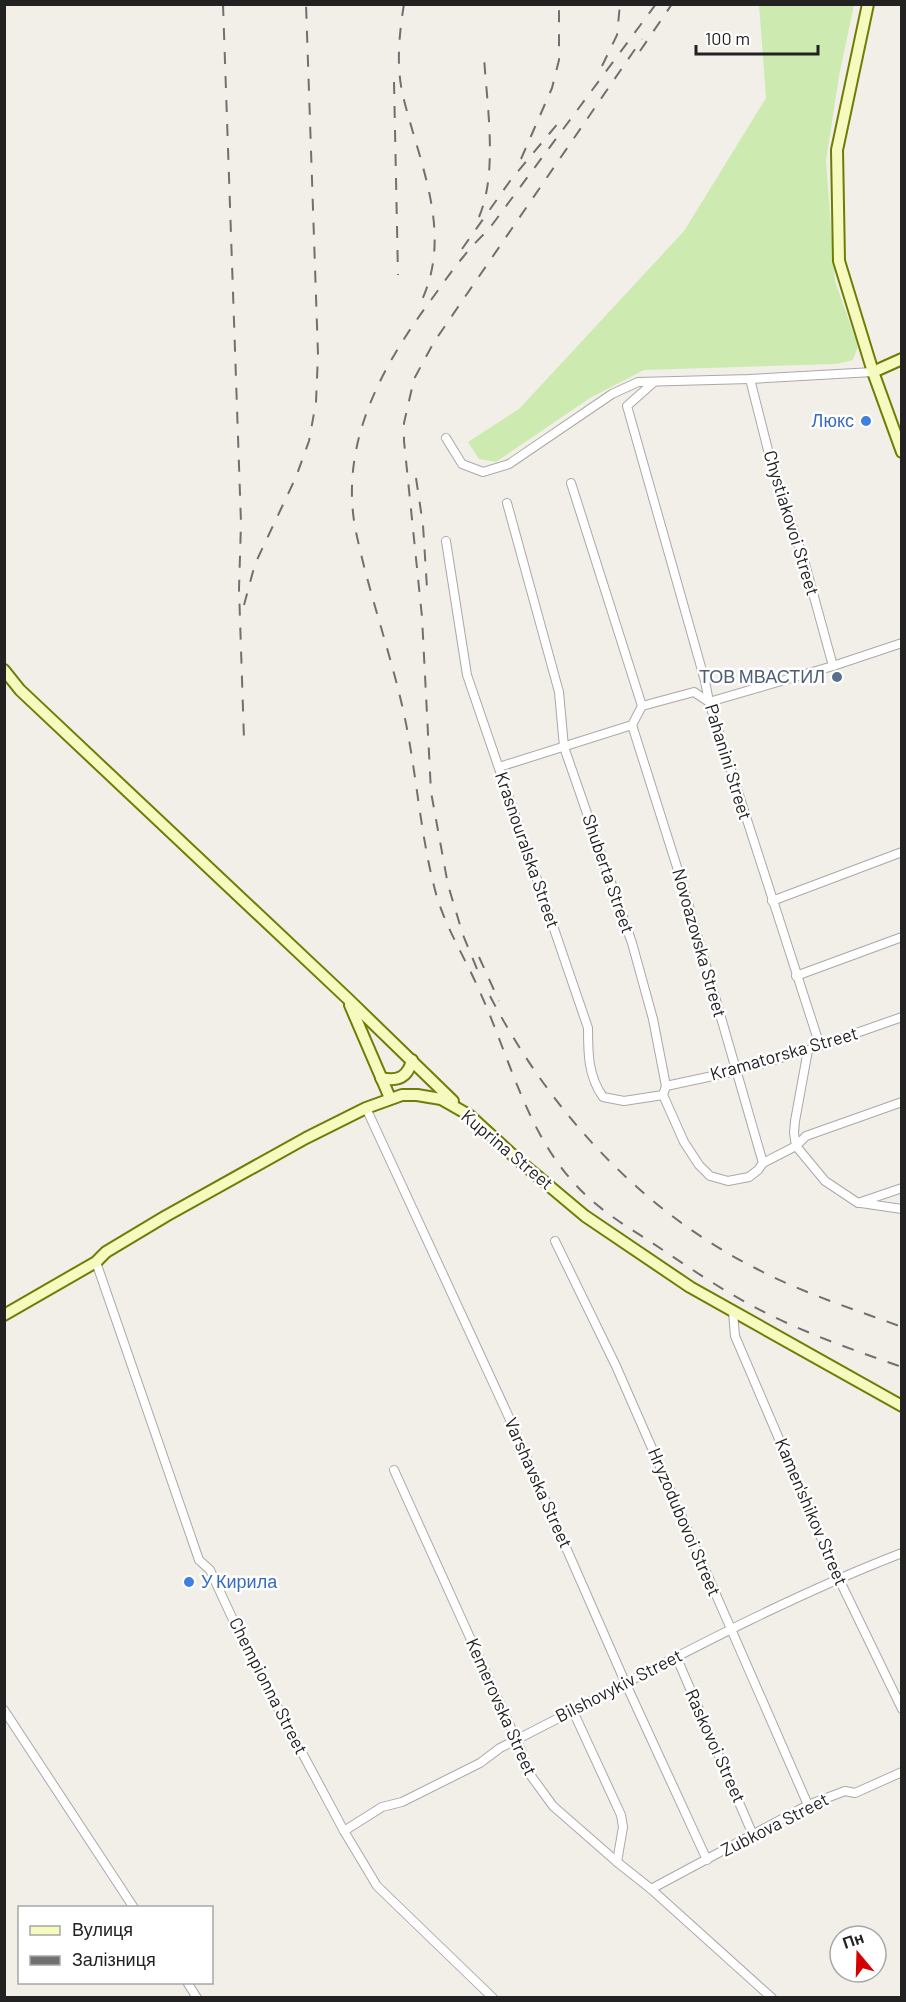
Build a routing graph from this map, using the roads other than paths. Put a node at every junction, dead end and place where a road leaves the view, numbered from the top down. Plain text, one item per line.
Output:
1 (868, 4) edge
2 (902, 358) edge
3 (873, 372) junction
4 (750, 379) junction
5 (654, 382) junction
6 (446, 438) dead end
7 (902, 452) edge
8 (571, 483) dead end
9 (507, 503) dead end
10 (446, 541) dead end
11 (902, 643) edge
12 (833, 666) junction
13 (4, 669) edge
14 (709, 702) junction
15 (642, 706) junction
16 (632, 725) junction
17 (564, 747) junction
18 (499, 767) junction
19 (902, 852) edge
20 (772, 901) junction
21 (902, 937) edge
22 (796, 976) junction
23 (348, 999) junction
24 (902, 1017) edge
25 (820, 1046) junction
26 (808, 1050) junction
27 (412, 1060) junction
28 (736, 1071) junction
29 (381, 1078) junction
30 (666, 1086) junction
31 (663, 1095) junction
32 (390, 1098) junction
33 (902, 1102) edge
34 (366, 1108) junction
35 (469, 1115) junction
36 (796, 1146) junction
37 (763, 1163) junction
38 (902, 1188) edge
39 (858, 1203) junction
40 (902, 1209) edge
41 (555, 1241) dead end
42 (96, 1262) junction
43 (733, 1312) junction
44 (4, 1315) edge
45 (902, 1406) edge
46 (394, 1470) dead end
47 (902, 1553) edge
48 (838, 1577) junction
49 (730, 1629) junction
50 (676, 1656) junction
51 (625, 1682) junction
52 (572, 1709) junction
53 (902, 1709) edge
54 (4, 1710) edge
55 (516, 1740) junction
56 (902, 1772) edge
57 (808, 1805) junction
58 (344, 1831) junction
59 (753, 1835) junction
60 (707, 1860) junction
61 (617, 1862) junction
62 (651, 1889) junction
63 (133, 1906) edge
64 (188, 1984) edge
65 (197, 1998) edge
66 (493, 1998) edge
67 (772, 1998) edge

1 - 3 main road
2 - 3 main road
3 - 4 street
3 - 7 main road
4 - 5 street
4 - 12 street, Chystiakovoi Street
5 - 6 street
5 - 14 street, Pahanini Street
8 - 15 street
9 - 17 street, Shuberta Street
10 - 18 street, Krasnouralska Street
11 - 12 street
12 - 14 street
13 - 23 main road
14 - 15 street
14 - 20 street, Pahanini Street
15 - 16 street
16 - 17 street
16 - 28 street, Novoazovska Street
17 - 18 street
17 - 30 street, Shuberta Street
18 - 31 street, Krasnouralska Street
19 - 20 street
20 - 22 street, Pahanini Street
21 - 22 street
22 - 25 street, Pahanini Street
23 - 27 main road
23 - 29 main road
24 - 25 street, Kramatorska Street
25 - 26 street, Kramatorska Street
26 - 28 street, Kramatorska Street
26 - 36 street
27 - 29 main road
27 - 35 main road
28 - 30 street, Kramatorska Street
28 - 37 street, Novoazovska Street
29 - 32 main road
30 - 31 street
31 - 37 street
32 - 34 main road, Kuprina Street
32 - 35 main road, Kuprina Street
33 - 36 street
34 - 42 main road, Kuprina Street
34 - 51 street, Varshavska Street
35 - 43 main road, Kuprina Street
36 - 37 street
36 - 39 street
38 - 39 street
39 - 40 street
41 - 49 street, Hryzodubovoi Street
42 - 44 main road, Kuprina Street
42 - 58 street, Chempionna Street
43 - 45 main road, Kuprina Street
43 - 48 street, Kamen'shikov Street
46 - 55 street, Kemerovska Street
47 - 48 street, Bilshovykiv Street
48 - 49 street, Bilshovykiv Street
48 - 53 street, Kamen'shikov Street
49 - 50 street, Bilshovykiv Street
49 - 57 street, Hryzodubovoi Street
50 - 51 street, Bilshovykiv Street
50 - 59 street, Raskovoi Street
51 - 52 street, Bilshovykiv Street
51 - 60 street, Varshavska Street
52 - 55 street, Bilshovykiv Street
52 - 61 street
54 - 63 street
55 - 58 street, Bilshovykiv Street
55 - 61 street, Kemerovska Street
56 - 57 street, Zubkova Street
57 - 59 street, Zubkova Street
58 - 66 street, Chempionna Street
59 - 60 street, Zubkova Street
60 - 62 street, Zubkova Street
61 - 62 street, Kemerovska Street
62 - 67 street, Kemerovska Street
64 - 65 street

